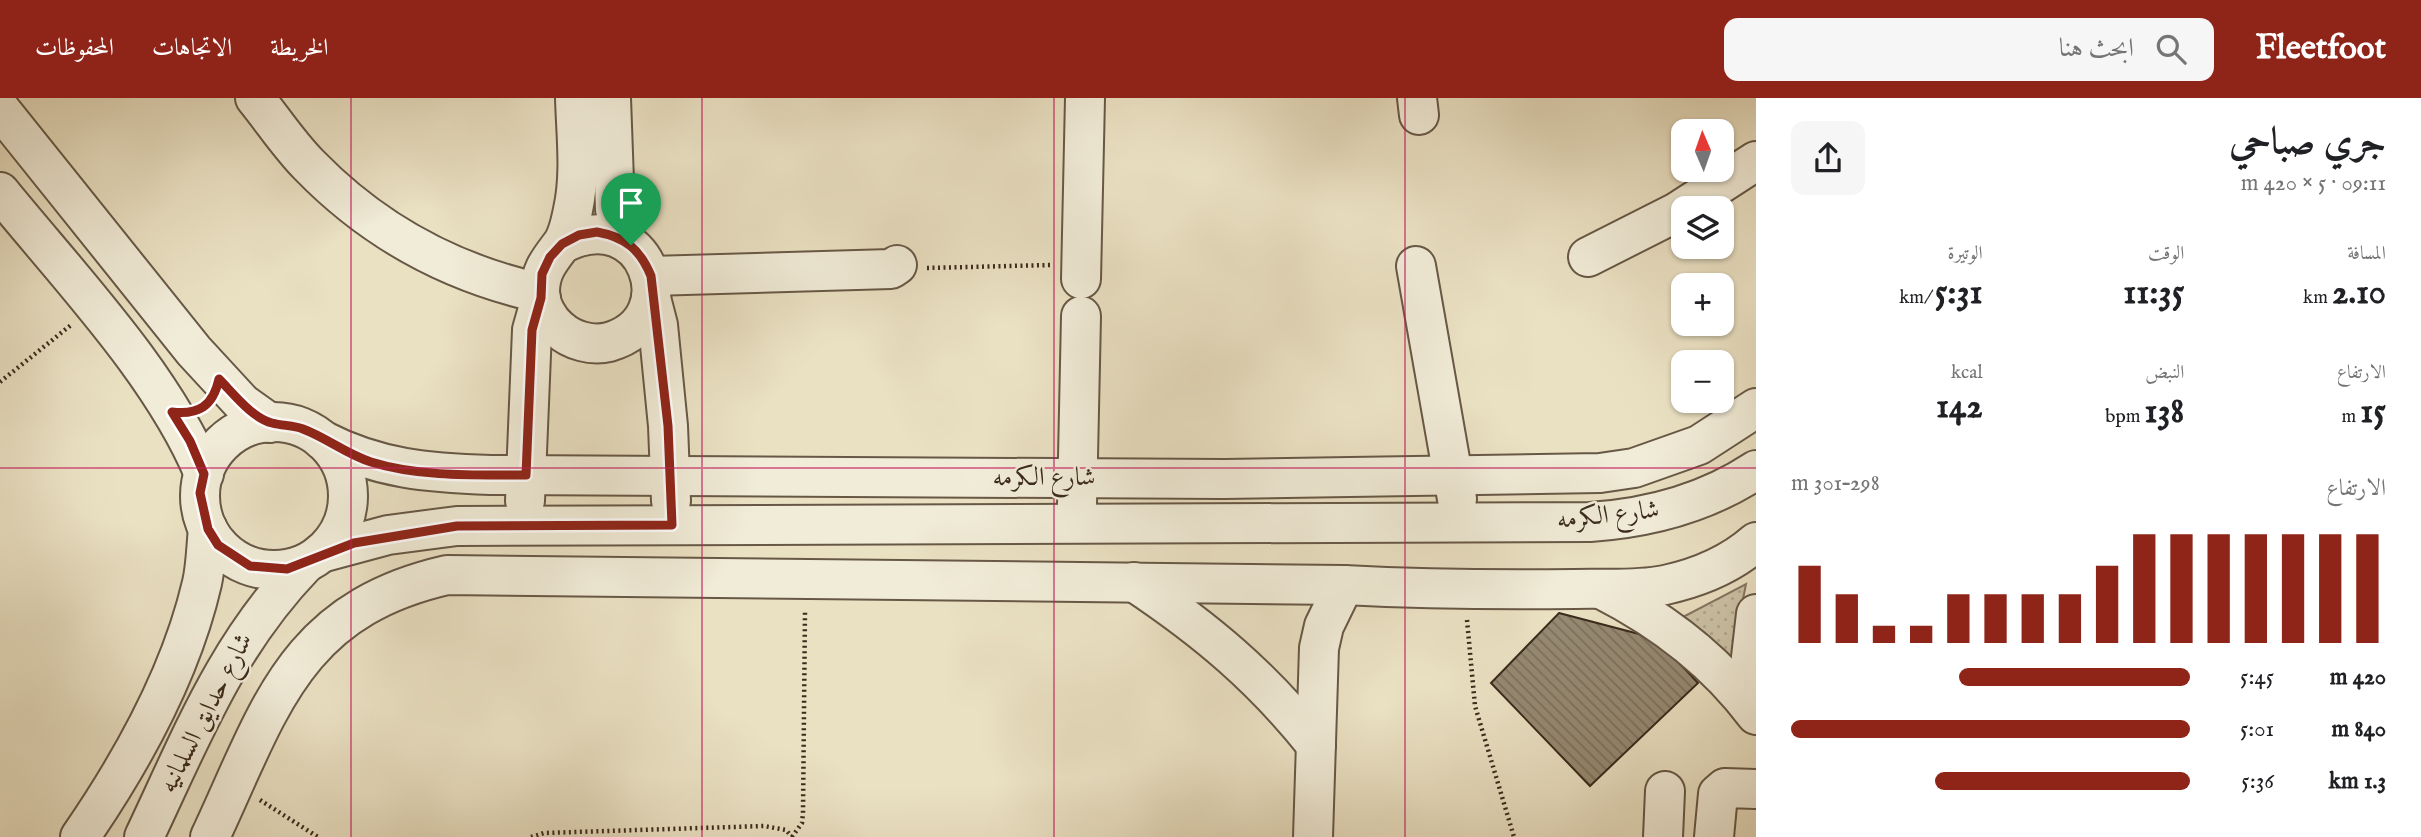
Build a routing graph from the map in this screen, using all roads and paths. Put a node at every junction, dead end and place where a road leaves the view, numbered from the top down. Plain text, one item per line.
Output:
1 (255, 98) edge
2 (575, 98) edge
3 (611, 98) edge
4 (1085, 98) edge
5 (0, 108) edge
6 (1756, 162) edge
7 (0, 191) edge
8 (624, 241) junction
9 (562, 244) junction
10 (1588, 257) dead end
11 (1416, 265) dead end
12 (894, 267) joint
13 (651, 287) junction
14 (1081, 287) junction
15 (540, 295) junction
16 (93, 307) junction
17 (219, 379) junction
18 (0, 382) edge
19 (1756, 408) edge
20 (172, 412) junction
21 (270, 423) junction
22 (322, 440) junction
23 (1756, 470) edge
24 (204, 474) junction
25 (670, 474) junction
26 (526, 475) junction
27 (1455, 475) junction
28 (1078, 477) junction
29 (1459, 522) junction
30 (1077, 524) junction
31 (525, 525) junction
32 (672, 525) junction
33 (208, 529) junction
34 (1756, 542) edge
35 (313, 559) junction
36 (805, 578) junction
37 (1134, 582) junction
38 (1344, 585) junction
39 (1600, 588) junction
40 (1465, 591) junction
41 (1756, 614) edge
42 (1751, 708) edge
43 (1316, 745) junction
44 (235, 784) junction
45 (1756, 789) edge
46 (1665, 791) dead end
47 (80, 837) edge
48 (144, 837) edge
49 (210, 837) edge
50 (318, 837) edge
51 (531, 837) edge
52 (792, 837) edge
53 (1313, 837) edge
54 (1514, 837) edge
55 (1663, 837) edge
56 (1714, 837) edge

1 - 15 street
2 - 9 street
3 - 8 street
4 - 14 street
5 - 17 street
6 - 10 street
7 - 16 street
8 - 9 street
8 - 13 street
9 - 15 street
11 - 27 street
12 - 13 street
12 - 14 path
13 - 15 street
13 - 25 street
14 - 28 street
15 - 26 street
16 - 18 path
16 - 20 street
17 - 20 street
17 - 21 street
19 - 27 street, شارع الكرمه
20 - 24 street
21 - 22 street
21 - 24 street
22 - 26 street, شارع الكرمه
22 - 35 street
23 - 29 street, شارع الكرمه
24 - 33 street
25 - 26 street, شارع الكرمه
25 - 28 street, شارع الكرمه
25 - 32 street
26 - 31 street
27 - 28 street, شارع الكرمه
27 - 29 street
28 - 30 street
29 - 30 street, شارع الكرمه
30 - 32 street, شارع الكرمه
31 - 32 street, شارع الكرمه
31 - 35 street, شارع الكرمه
33 - 35 street
33 - 47 street, شارع حدايق السلمانيه
34 - 39 street
35 - 48 street, شارع حدايق السلمانيه
36 - 37 street
36 - 44 street
36 - 52 path
37 - 38 street
37 - 43 street
38 - 40 street
38 - 43 street
39 - 40 street
39 - 42 street
40 - 54 path
41 - 42 street
43 - 53 street
44 - 49 street
44 - 50 path
45 - 56 street
46 - 55 street
51 - 52 path

